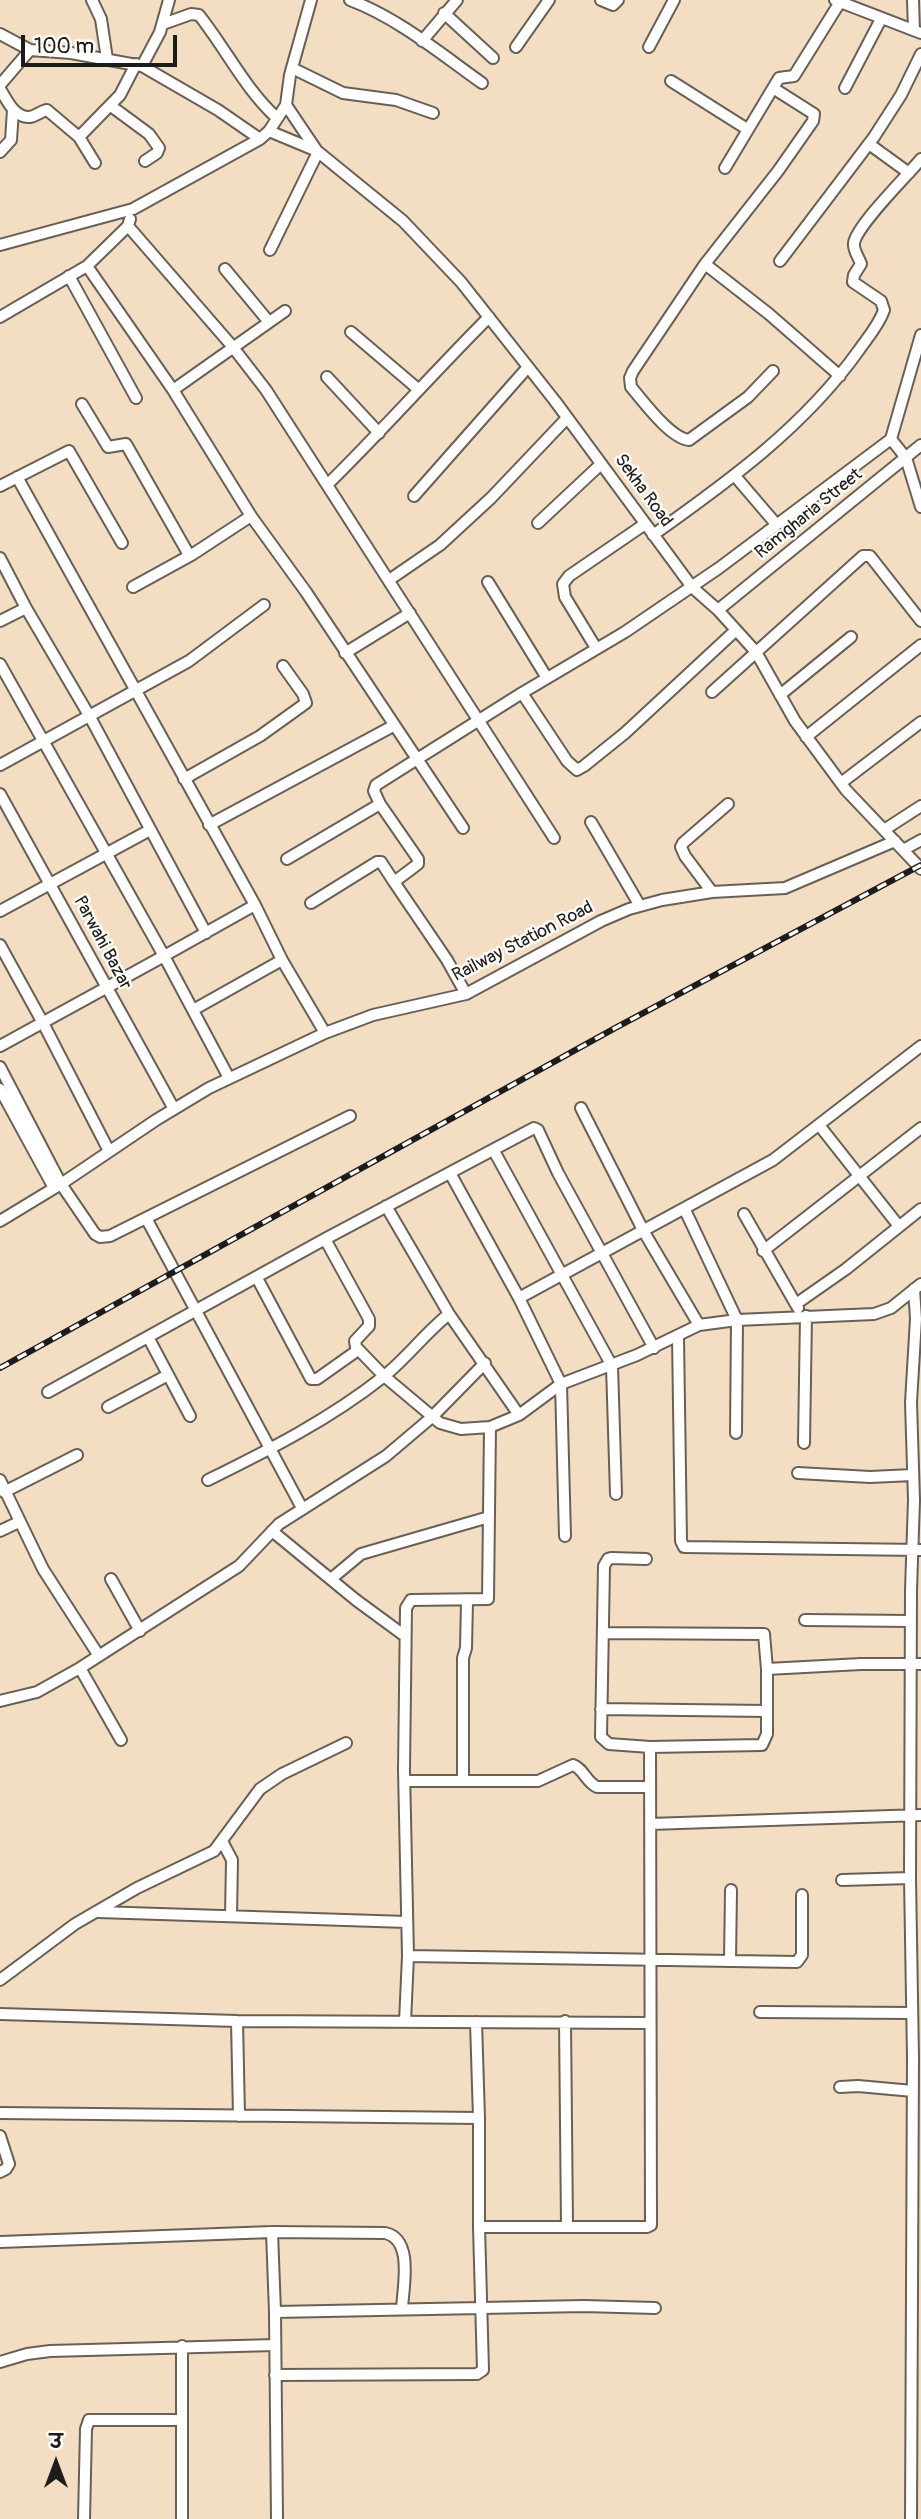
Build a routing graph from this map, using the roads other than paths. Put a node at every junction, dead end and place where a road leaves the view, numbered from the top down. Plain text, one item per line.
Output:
1 (92, 0) edge
2 (169, 0) edge
3 (311, 0) edge
4 (350, 0) edge
5 (457, 0) edge
6 (549, 0) edge
7 (601, 0) edge
8 (618, 0) edge
9 (674, 0) edge
10 (913, 0) edge
11 (837, 1) edge
12 (444, 13) junction
13 (881, 19) junction
14 (163, 24) junction
15 (918, 32) edge
16 (0, 34) edge
17 (422, 40) junction
18 (516, 47) dead end
19 (649, 47) dead end
20 (30, 50) junction
21 (921, 54) edge
22 (493, 58) dead end
23 (107, 59) junction
24 (139, 65) junction
25 (0, 67) edge
26 (16, 68) junction
27 (292, 68) junction
28 (671, 81) dead end
29 (482, 83) dead end
30 (0, 87) edge
31 (773, 88) junction
32 (845, 88) dead end
33 (286, 105) junction
34 (111, 106) junction
35 (13, 110) junction
36 (433, 113) dead end
37 (277, 118) junction
38 (747, 129) junction
39 (269, 131) junction
40 (79, 137) junction
41 (260, 139) junction
42 (869, 144) junction
43 (0, 152) edge
44 (317, 152) junction
45 (921, 159) edge
46 (145, 161) dead end
47 (95, 163) dead end
48 (724, 167) dead end
49 (909, 173) junction
50 (133, 209) junction
51 (128, 226) junction
52 (0, 245) edge
53 (270, 250) dead end
54 (780, 261) dead end
55 (705, 264) junction
56 (87, 266) junction
57 (225, 269) dead end
58 (69, 276) junction
59 (285, 311) dead end
60 (0, 317) edge
61 (489, 317) junction
62 (268, 322) junction
63 (351, 332) dead end
64 (921, 335) edge
65 (232, 346) junction
66 (528, 367) junction
67 (773, 371) dead end
68 (840, 376) junction
69 (327, 377) dead end
70 (418, 388) junction
71 (173, 390) junction
72 (136, 398) dead end
73 (82, 404) dead end
74 (568, 418) junction
75 (379, 433) junction
76 (891, 439) junction
77 (921, 445) edge
78 (906, 458) junction
79 (601, 464) junction
80 (735, 476) junction
81 (17, 477) junction
82 (328, 485) junction
83 (0, 486) edge
84 (920, 493) edge
85 (414, 496) dead end
86 (921, 507) edge
87 (251, 516) junction
88 (538, 523) dead end
89 (645, 524) junction
90 (776, 524) junction
91 (653, 535) junction
92 (122, 543) dead end
93 (189, 555) junction
94 (0, 558) edge
95 (389, 580) junction
96 (488, 582) dead end
97 (133, 587) dead end
98 (692, 587) junction
99 (264, 605) dead end
100 (26, 608) junction
101 (718, 610) junction
102 (410, 613) junction
103 (0, 621) edge
104 (921, 621) edge
105 (735, 631) junction
106 (852, 637) dead end
107 (921, 645) edge
108 (596, 648) junction
109 (756, 652) junction
110 (345, 653) junction
111 (0, 664) edge
112 (283, 666) dead end
113 (547, 678) junction
114 (135, 691) junction
115 (522, 692) junction
116 (712, 692) dead end
117 (780, 695) junction
118 (90, 717) junction
119 (478, 720) junction
120 (921, 722) edge
121 (393, 726) junction
122 (807, 737) junction
123 (43, 742) junction
124 (416, 758) junction
125 (0, 765) edge
126 (184, 779) junction
127 (841, 783) junction
128 (0, 794) edge
129 (380, 804) junction
130 (727, 804) dead end
131 (921, 806) edge
132 (591, 822) dead end
133 (209, 825) junction
134 (463, 828) dead end
135 (150, 830) junction
136 (884, 830) junction
137 (554, 838) dead end
138 (921, 840) edge
139 (899, 845) junction
140 (105, 853) junction
141 (287, 859) dead end
142 (921, 869) edge
143 (394, 882) junction
144 (50, 884) junction
145 (712, 892) junction
146 (311, 903) dead end
147 (255, 905) junction
148 (640, 906) junction
149 (0, 911) edge
150 (206, 933) junction
151 (0, 945) edge
152 (164, 956) junction
153 (282, 960) junction
154 (106, 988) junction
155 (466, 994) junction
156 (193, 1010) junction
157 (43, 1023) junction
158 (325, 1033) junction
159 (0, 1046) edge
160 (921, 1046) edge
161 (0, 1067) edge
162 (229, 1078) junction
163 (0, 1089) edge
164 (580, 1108) dead end
165 (174, 1109) junction
166 (350, 1115) dead end
167 (818, 1125) junction
168 (921, 1128) edge
169 (494, 1151) junction
170 (109, 1152) junction
171 (450, 1174) junction
172 (859, 1175) junction
173 (57, 1186) junction
174 (386, 1206) junction
175 (921, 1209) edge
176 (685, 1210) junction
177 (744, 1214) dead end
178 (146, 1218) junction
179 (0, 1221) edge
180 (898, 1225) junction
181 (644, 1232) junction
182 (325, 1239) junction
183 (764, 1251) junction
184 (602, 1253) junction
185 (561, 1275) junction
186 (257, 1278) junction
187 (918, 1286) edge
188 (519, 1298) junction
189 (796, 1304) junction
190 (195, 1311) junction
191 (449, 1314) junction
192 (804, 1316) junction
193 (737, 1320) junction
194 (699, 1325) junction
195 (678, 1336) junction
196 (148, 1337) junction
197 (654, 1348) junction
198 (358, 1350) junction
199 (485, 1363) junction
200 (612, 1366) junction
201 (168, 1375) junction
202 (917, 1375) edge
203 (384, 1376) junction
204 (561, 1384) junction
205 (48, 1392) dead end
206 (916, 1401) edge
207 (108, 1407) dead end
208 (519, 1415) junction
209 (190, 1416) dead end
210 (432, 1417) junction
211 (490, 1427) junction
212 (736, 1433) dead end
213 (804, 1443) dead end
214 (269, 1450) junction
215 (77, 1455) dead end
216 (916, 1469) edge
217 (798, 1474) dead end
218 (0, 1480) edge
219 (208, 1480) dead end
220 (5, 1492) junction
221 (617, 1494) dead end
222 (917, 1500) edge
223 (302, 1508) junction
224 (489, 1517) junction
225 (19, 1522) junction
226 (0, 1531) edge
227 (272, 1531) junction
228 (565, 1536) dead end
229 (917, 1550) edge
230 (646, 1559) dead end
231 (111, 1579) dead end
232 (331, 1580) junction
233 (916, 1590) edge
234 (467, 1601) junction
235 (805, 1620) dead end
236 (911, 1621) junction
237 (140, 1631) junction
238 (603, 1633) junction
239 (405, 1636) junction
240 (99, 1656) junction
241 (916, 1664) edge
242 (80, 1668) junction
243 (767, 1669) junction
244 (0, 1701) edge
245 (601, 1709) junction
246 (767, 1711) junction
247 (121, 1740) dead end
248 (346, 1743) dead end
249 (650, 1747) junction
250 (405, 1781) junction
251 (463, 1781) junction
252 (916, 1781) edge
253 (650, 1787) junction
254 (916, 1816) edge
255 (650, 1824) junction
256 (222, 1841) junction
257 (910, 1878) junction
258 (842, 1880) dead end
259 (731, 1889) dead end
260 (802, 1895) dead end
261 (97, 1912) junction
262 (231, 1916) junction
263 (407, 1922) junction
264 (408, 1956) junction
265 (652, 1958) junction
266 (730, 1961) junction
267 (0, 1980) edge
268 (760, 2012) dead end
269 (912, 2013) junction
270 (0, 2014) edge
271 (237, 2021) junction
272 (565, 2021) junction
273 (405, 2022) junction
274 (475, 2022) junction
275 (649, 2023) junction
276 (917, 2058) edge
277 (840, 2087) dead end
278 (913, 2091) junction
279 (0, 2113) edge
280 (239, 2116) junction
281 (480, 2118) junction
282 (916, 2119) edge
283 (0, 2136) edge
284 (0, 2172) edge
285 (917, 2180) edge
286 (479, 2227) junction
287 (567, 2227) junction
288 (917, 2228) edge
289 (272, 2232) junction
290 (0, 2242) edge
291 (483, 2308) junction
292 (655, 2308) dead end
293 (402, 2309) junction
294 (275, 2312) junction
295 (182, 2346) junction
296 (275, 2346) junction
297 (0, 2362) edge
298 (275, 2375) junction
299 (916, 2410) edge
300 (182, 2420) junction
301 (916, 2503) edge
302 (84, 2519) edge
303 (182, 2519) edge
304 (276, 2519) edge
305 (911, 2519) edge

1 - 23 street
2 - 14 street
3 - 27 street
4 - 17 street
5 - 12 street
6 - 18 street
7 - 8 street
9 - 19 street
10 - 15 street
11 - 13 street
11 - 31 street
12 - 17 street
12 - 22 street
13 - 15 street
13 - 32 street
14 - 24 street
14 - 37 street
16 - 20 street
17 - 29 street
20 - 23 street
20 - 26 street
21 - 42 street
23 - 24 street
24 - 34 street
24 - 41 street
25 - 26 street
26 - 30 street
27 - 33 street
27 - 36 street
28 - 38 street
30 - 35 street
31 - 38 street
31 - 55 street
33 - 37 street
33 - 44 street, Sekha Road
34 - 40 street
34 - 46 street
35 - 40 street
35 - 43 street
37 - 39 street
38 - 48 street
39 - 41 street
39 - 44 street, Sekha Road
40 - 47 street
41 - 50 street
42 - 49 street
42 - 54 street
44 - 53 street
44 - 61 street, Sekha Road
45 - 49 street
49 - 68 street
50 - 51 street
50 - 52 street
51 - 56 street
51 - 65 street
55 - 67 street
55 - 68 street
56 - 58 street
56 - 71 street
57 - 62 street
58 - 60 street
58 - 72 street
59 - 62 street
61 - 66 street, Sekha Road
61 - 70 street
62 - 65 street
63 - 70 street
64 - 76 street
65 - 71 street
65 - 82 street
66 - 74 street, Sekha Road
66 - 85 street
68 - 80 street
69 - 75 street
70 - 75 street
71 - 87 street
73 - 93 street
74 - 79 street, Sekha Road
74 - 95 street
75 - 82 street
76 - 78 street
76 - 90 street
77 - 78 street, Ramgharia Street
78 - 84 street
78 - 101 street, Ramgharia Street
79 - 88 street
79 - 89 street, Sekha Road
80 - 90 street
80 - 91 street
81 - 83 street
81 - 92 street
81 - 114 street
82 - 95 street
84 - 86 street
87 - 93 street
87 - 110 street
89 - 91 street, Sekha Road
89 - 108 street
90 - 98 street
91 - 98 street, Sekha Road
93 - 97 street
94 - 100 street
95 - 102 street
96 - 113 street
98 - 101 street, Sekha Road
98 - 108 street
99 - 114 street
100 - 103 street
100 - 118 street
101 - 105 street, Sekha Road
102 - 110 street
102 - 119 street
104 - 109 street
105 - 109 street, Sekha Road
105 - 115 street
106 - 117 street
107 - 122 street
108 - 113 street
109 - 116 street
109 - 117 street, Sekha Road
110 - 121 street
111 - 123 street
112 - 126 street
113 - 115 street
114 - 118 street
114 - 126 street
115 - 119 street
117 - 122 street, Sekha Road
118 - 123 street
118 - 135 street
119 - 124 street
119 - 137 street
120 - 127 street
121 - 124 street
121 - 133 street
122 - 127 street, Sekha Road
123 - 125 street
123 - 140 street
124 - 129 street
124 - 134 street
126 - 133 street
127 - 136 street, Sekha Road
128 - 144 street, Parwahi Bazar
129 - 141 street
129 - 143 street
130 - 145 street
131 - 136 street
132 - 148 street
133 - 147 street
135 - 140 street
135 - 150 street
136 - 139 street, Sekha Road
138 - 139 street, Railway Station Road
139 - 142 street, Sekha Road
139 - 145 street, Railway Station Road
140 - 144 street
140 - 152 street
143 - 146 street
143 - 155 street
144 - 149 street
144 - 154 street, Parwahi Bazar
145 - 148 street, Railway Station Road
147 - 150 street
147 - 153 street
148 - 155 street, Railway Station Road
150 - 152 street
151 - 157 street
152 - 154 street
152 - 156 street
153 - 156 street
153 - 158 street
154 - 157 street
154 - 165 street, Parwahi Bazar
155 - 158 street, Railway Station Road
156 - 162 street
157 - 159 street
157 - 170 street
158 - 162 street, Railway Station Road
160 - 167 street
161 - 173 street
162 - 165 street, Railway Station Road
163 - 173 street
164 - 181 street
165 - 170 street, Railway Station Road
166 - 178 street
167 - 172 street
167 - 176 street
168 - 172 street
169 - 171 street
169 - 184 street
169 - 185 street
170 - 173 street, Railway Station Road
171 - 174 street
171 - 188 street
172 - 180 street
172 - 183 street
173 - 178 street
173 - 179 street, Railway Station Road
174 - 182 street
174 - 191 street
175 - 180 street
176 - 181 street
176 - 193 street
177 - 183 street
178 - 190 street
180 - 189 street
181 - 184 street
181 - 194 street
182 - 186 street
182 - 198 street
183 - 189 street
184 - 185 street
184 - 197 street
185 - 188 street
185 - 200 street
186 - 190 street
186 - 198 street
187 - 192 street
187 - 202 street
188 - 204 street
189 - 192 street
190 - 196 street
190 - 214 street
191 - 199 street
191 - 203 street
192 - 193 street
192 - 213 street
193 - 194 street
193 - 212 street
194 - 195 street
195 - 197 street
195 - 229 street
196 - 201 street
196 - 205 street
197 - 200 street
198 - 203 street
199 - 208 street
199 - 210 street
200 - 204 street
200 - 221 street
201 - 207 street
201 - 209 street
202 - 206 street
203 - 210 street
203 - 214 street
204 - 208 street
204 - 228 street
206 - 216 street
208 - 211 street
210 - 211 street
210 - 223 street
211 - 224 street
214 - 219 street
214 - 223 street
215 - 220 street
216 - 217 street
216 - 222 street
218 - 220 street
220 - 225 street
222 - 229 street
223 - 227 street
224 - 232 street
224 - 234 street
225 - 226 street
225 - 240 street
227 - 232 street
227 - 237 street
229 - 233 street
230 - 238 street
231 - 237 street
232 - 239 street
233 - 236 street
234 - 239 street
234 - 251 street
235 - 236 street
236 - 241 street
237 - 240 street
238 - 243 street
238 - 245 street
239 - 250 street
240 - 242 street
241 - 243 street
241 - 252 street
242 - 244 street
242 - 247 street
243 - 246 street
245 - 246 street
245 - 249 street
246 - 249 street
248 - 256 street
249 - 253 street
250 - 251 street
250 - 263 street
251 - 253 street
252 - 254 street
253 - 255 street
254 - 255 street
254 - 257 street
255 - 265 street
256 - 261 street
256 - 262 street
257 - 258 street
257 - 269 street
259 - 266 street
260 - 266 street
261 - 262 street
261 - 267 street
262 - 263 street
263 - 264 street
264 - 265 street
264 - 273 street
265 - 266 street
265 - 275 street
268 - 269 street
269 - 276 street
270 - 271 street
271 - 273 street
271 - 280 street
272 - 274 street
272 - 275 street
272 - 287 street
273 - 274 street
274 - 281 street
275 - 287 street
276 - 278 street
277 - 278 street
278 - 282 street
279 - 280 street
280 - 281 street
281 - 286 street
282 - 285 street
283 - 284 street
285 - 288 street
286 - 287 street
286 - 291 street
288 - 299 street
289 - 290 street
289 - 293 street
289 - 294 street
291 - 292 street
291 - 293 street
291 - 298 street
293 - 294 street
294 - 296 street
295 - 296 street
295 - 297 street
295 - 300 street
296 - 298 street
298 - 304 street
299 - 301 street
300 - 302 street
300 - 303 street
301 - 305 street

